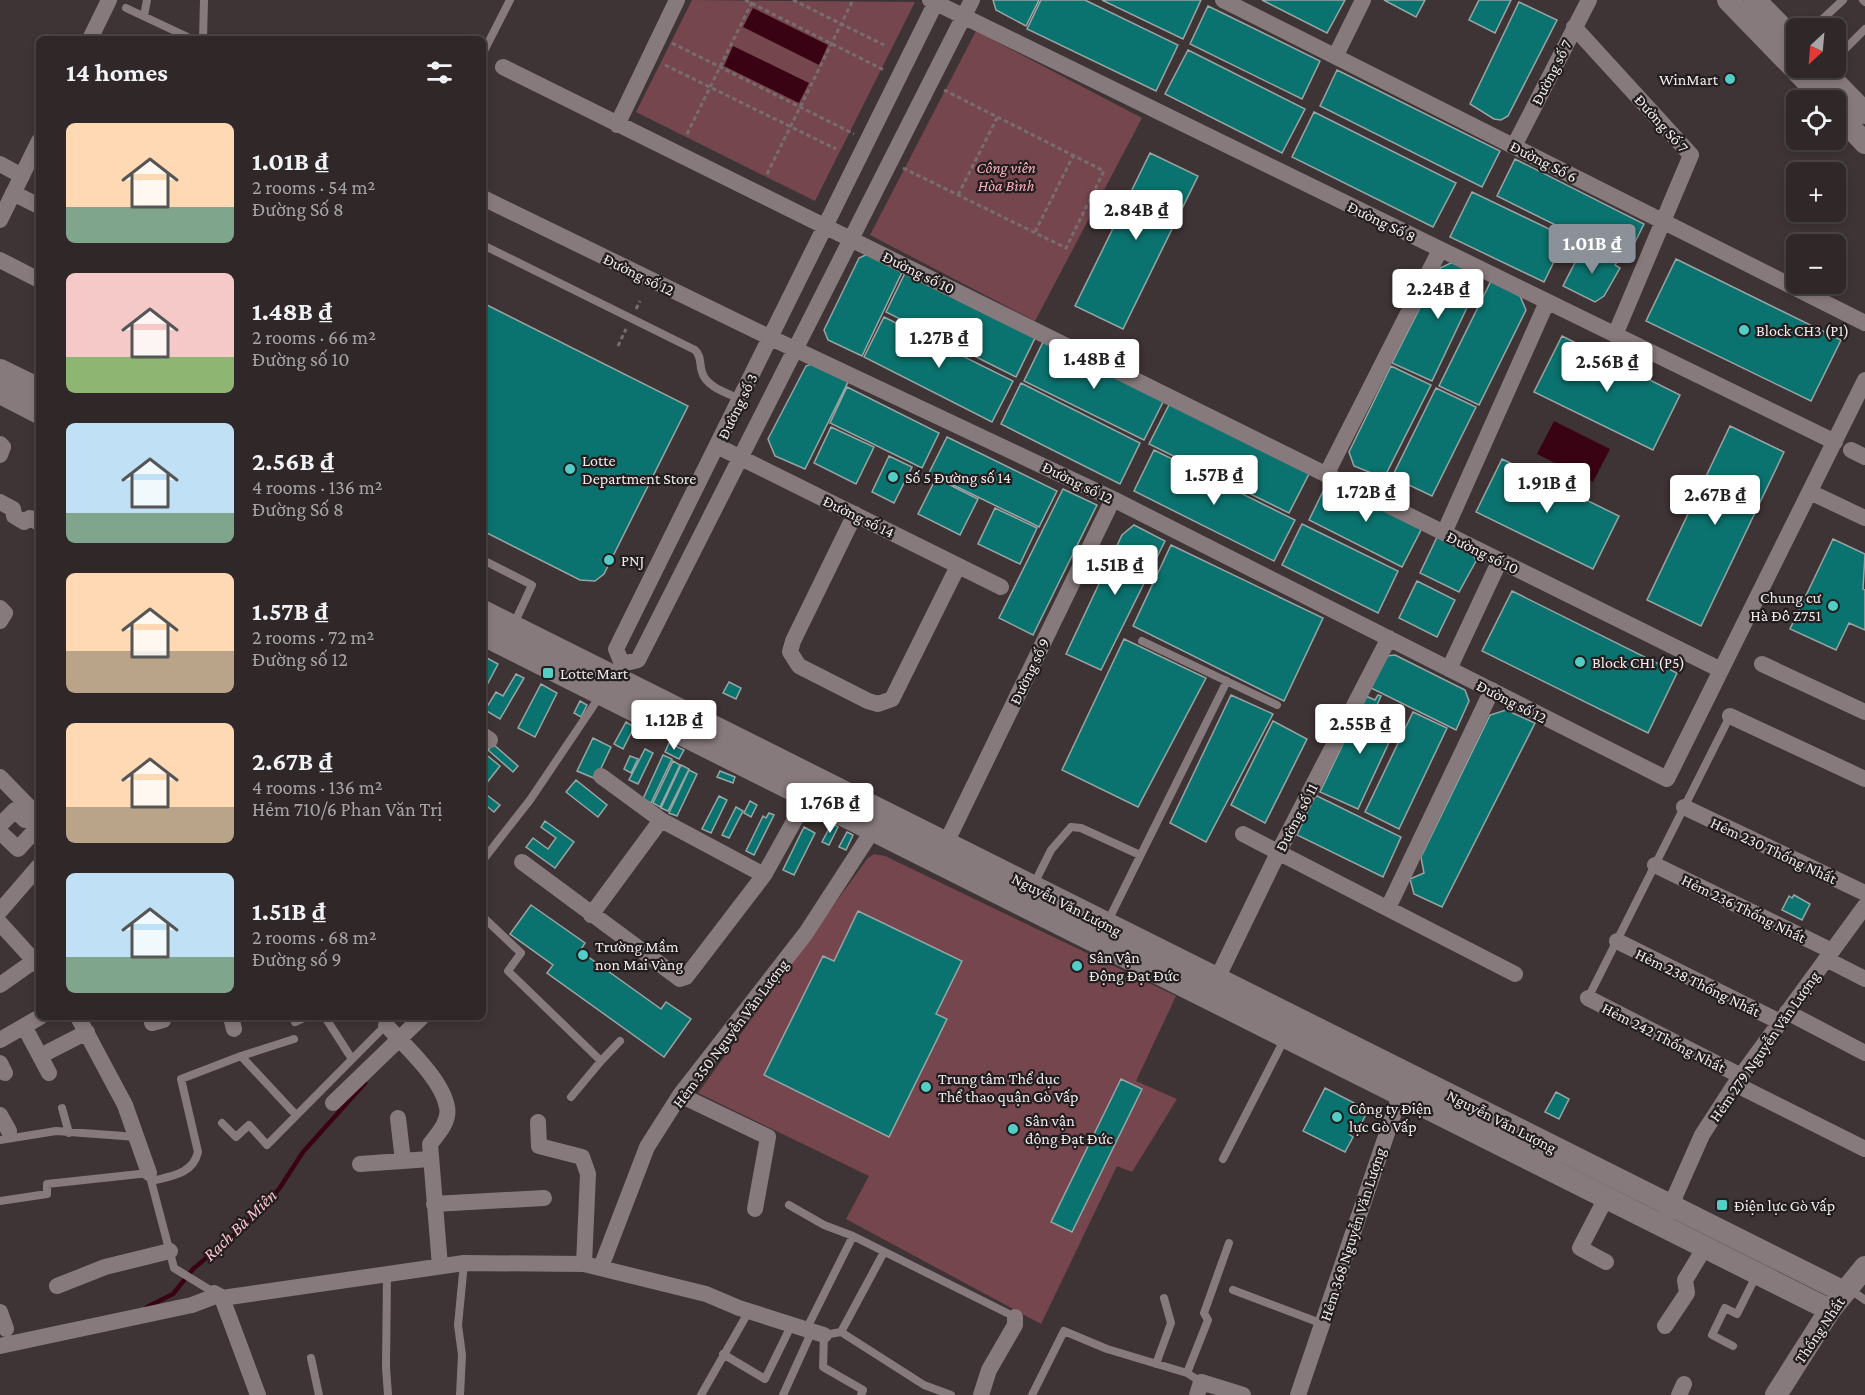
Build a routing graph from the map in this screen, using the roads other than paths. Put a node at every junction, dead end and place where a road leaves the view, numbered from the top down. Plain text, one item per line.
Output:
1 (109, 0) edge
2 (147, 0) edge
3 (204, 0) edge
4 (510, 0) edge
5 (677, 0) edge
6 (972, 0) edge
7 (1223, 0) edge
8 (1363, 0) edge
9 (1589, 0) edge
10 (1728, 0) edge
11 (1755, 0) edge
12 (1843, 0) edge
13 (934, 1) edge
14 (126, 8) dead end
15 (964, 15) junction
16 (144, 16) junction
17 (1824, 18) edge
18 (1574, 27) junction
19 (1865, 29) edge
20 (1786, 32) edge
21 (91, 36) edge
22 (186, 36) edge
23 (203, 36) edge
24 (486, 48) edge
25 (1846, 48) edge
26 (1336, 55) junction
27 (503, 67) dead end
28 (899, 77) junction
29 (1837, 78) edge
30 (927, 86) junction
31 (1815, 90) edge
32 (1865, 113) edge
33 (1846, 122) edge
34 (617, 125) junction
35 (1865, 142) edge
36 (868, 145) junction
37 (1514, 146) junction
38 (36, 147) edge
39 (891, 162) junction
40 (0, 164) edge
41 (22, 176) junction
42 (14, 193) junction
43 (486, 199) edge
44 (36, 204) edge
45 (0, 220) edge
46 (1664, 221) junction
47 (825, 226) junction
48 (853, 239) junction
49 (486, 246) edge
50 (1440, 250) junction
51 (0, 260) edge
52 (36, 278) edge
53 (1547, 302) junction
54 (1865, 323) edge
55 (1615, 335) junction
56 (769, 337) junction
57 (797, 348) junction
58 (0, 370) edge
59 (1865, 380) edge
60 (36, 388) edge
61 (1, 398) edge
62 (740, 400) junction
63 (36, 412) edge
64 (1835, 442) junction
65 (0, 444) edge
66 (717, 446) junction
67 (0, 454) edge
68 (740, 457) junction
69 (1326, 475) junction
70 (1810, 492) junction
71 (1113, 499) junction
72 (0, 502) edge
73 (855, 514) junction
74 (1865, 518) edge
75 (36, 521) edge
76 (1444, 533) junction
77 (1500, 560) junction
78 (486, 562) edge
79 (958, 566) junction
80 (1001, 587) dead end
81 (0, 608) edge
82 (486, 613) edge
83 (0, 621) edge
84 (513, 627) junction
85 (486, 636) edge
86 (1389, 638) junction
87 (1142, 641) dead end
88 (1762, 664) dead end
89 (1449, 669) junction
90 (1721, 670) junction
91 (614, 679) junction
92 (1227, 681) junction
93 (1492, 690) junction
94 (1277, 705) dead end
95 (1865, 712) edge
96 (1730, 716) joint
97 (601, 776) dead end
98 (0, 777) edge
99 (1865, 779) edge
100 (807, 798) junction
101 (1684, 807) junction
102 (36, 817) edge
103 (36, 818) edge
104 (36, 820) edge
105 (661, 820) junction
106 (878, 821) junction
107 (0, 825) edge
108 (0, 832) edge
109 (1243, 834) dead end
110 (945, 843) junction
111 (1279, 850) junction
112 (486, 853) edge
113 (1140, 855) junction
114 (522, 862) dead end
115 (1655, 865) junction
116 (36, 869) edge
117 (764, 876) junction
118 (1033, 886) junction
119 (1865, 893) edge
120 (1865, 906) edge
121 (1388, 908) junction
122 (0, 911) edge
123 (591, 915) junction
124 (486, 920) edge
125 (0, 923) edge
126 (1106, 923) junction
127 (1617, 941) junction
128 (1829, 955) junction
129 (36, 962) edge
130 (36, 964) edge
131 (1515, 974) dead end
132 (1865, 979) edge
133 (0, 985) edge
134 (1213, 989) junction
135 (1588, 998) joint
136 (1784, 1017) junction
137 (36, 1019) edge
138 (299, 1020) edge
139 (327, 1020) edge
140 (419, 1020) edge
141 (390, 1021) edge
142 (295, 1022) dead end
143 (83, 1024) edge
144 (24, 1026) junction
145 (1286, 1037) junction
146 (294, 1039) dead end
147 (399, 1039) junction
148 (0, 1040) edge
149 (621, 1041) dead end
150 (48, 1052) dead end
151 (1865, 1053) edge
152 (241, 1056) junction
153 (352, 1059) junction
154 (601, 1061) junction
155 (50, 1073) dead end
156 (1738, 1080) junction
157 (1404, 1084) junction
158 (680, 1095) junction
159 (571, 1097) dead end
160 (333, 1102) dead end
161 (62, 1108) dead end
162 (0, 1115) edge
163 (296, 1115) junction
164 (398, 1119) dead end
165 (538, 1122) dead end
166 (222, 1123) dead end
167 (69, 1132) junction
168 (5, 1136) edge
169 (137, 1137) junction
170 (1865, 1149) edge
171 (430, 1159) junction
172 (1223, 1159) dead end
173 (403, 1161) junction
174 (360, 1164) dead end
175 (151, 1177) junction
176 (544, 1198) dead end
177 (1606, 1198) junction
178 (0, 1202) edge
179 (434, 1204) junction
180 (789, 1206) dead end
181 (755, 1209) dead end
182 (1666, 1216) junction
183 (852, 1236) junction
184 (1229, 1244) dead end
185 (1705, 1248) junction
186 (170, 1251) junction
187 (884, 1252) junction
188 (1606, 1262) dead end
189 (464, 1263) junction
190 (593, 1265) junction
191 (440, 1266) junction
192 (1865, 1267) edge
193 (387, 1274) junction
194 (1757, 1274) junction
195 (57, 1286) dead end
196 (1233, 1290) dead end
197 (217, 1294) junction
198 (1852, 1294) edge
199 (1164, 1298) dead end
200 (1830, 1310) junction
201 (749, 1311) junction
202 (0, 1312) edge
203 (1014, 1317) joint
204 (1323, 1323) junction
205 (1665, 1326) dead end
206 (6, 1329) dead end
207 (815, 1330) junction
208 (0, 1346) edge
209 (1733, 1346) dead end
210 (723, 1354) junction
211 (311, 1358) dead end
212 (1156, 1364) junction
213 (1195, 1383) edge
214 (258, 1395) edge
215 (320, 1395) edge
216 (388, 1395) edge
217 (460, 1395) edge
218 (701, 1395) edge
219 (783, 1395) edge
220 (861, 1395) edge
221 (951, 1395) edge
222 (981, 1395) edge
223 (1032, 1395) edge
224 (1243, 1395) edge
225 (1299, 1395) edge
226 (1776, 1395) edge

1 - 21 street
2 - 16 lane
3 - 23 lane
4 - 24 lane
5 - 34 street
6 - 15 street, Đường số 3
7 - 26 street, Đường Số 6
8 - 26 street
9 - 18 street, Đường số 7
10 - 31 street
11 - 20 street
12 - 17 lane
13 - 15 street, Đường Số 8
13 - 28 street, Đường số 3
14 - 16 lane
15 - 30 street, Đường số 3
15 - 50 street, Đường Số 8
16 - 22 lane
18 - 37 street, Đường số 7
18 - 46 street, Đường Số 7
19 - 25 lane
26 - 37 street, Đường Số 6
27 - 34 street, Đường số 10
28 - 30 street
28 - 36 street, Đường số 3
29 - 32 street
30 - 39 street, Đường số 3
33 - 35 street
34 - 47 street, Đường số 10
36 - 39 street
36 - 47 street, Đường số 3
37 - 46 street, Đường Số 6
38 - 41 street
39 - 48 street, Đường số 3
40 - 41 street
41 - 42 street
42 - 44 street
42 - 45 street
43 - 56 street, Đường số 12
46 - 54 street, Đường Số 6
46 - 55 street, Đường Số 7
47 - 48 street, Đường số 10
47 - 56 street, Đường số 3
48 - 57 street, Đường số 3
48 - 69 street, Đường số 10
49 - 62 lane
50 - 53 street, Đường Số 8
50 - 69 street
51 - 52 street
53 - 55 street, Đường Số 8
53 - 76 street
55 - 64 street, Đường Số 8
56 - 57 street, Đường số 12
56 - 62 street, Đường số 3
57 - 68 street, Đường số 3
57 - 71 street, Đường số 12
58 - 60 street
59 - 64 street
61 - 63 street
62 - 66 street, Đường số 3
64 - 70 street
65 - 67 street
66 - 68 street, Đường số 14
66 - 91 street, Đường số 3
68 - 73 street, Đường số 14
68 - 91 street, Đường số 3
69 - 76 street, Đường số 10
70 - 74 street
70 - 90 street
71 - 86 street, Đường số 12
71 - 110 street, Đường số 9
72 - 75 street
73 - 79 street, Đường số 14
73 - 79 street
76 - 77 street, Đường số 10
77 - 89 street
77 - 90 street, Đường số 10
78 - 84 lane
79 - 80 street, Đường số 14
81 - 83 street
82 - 84 street, Nguyễn Văn Lượng
84 - 91 street, Nguyễn Văn Lượng
85 - 91 street, Nguyễn Văn Lượng
86 - 89 street, Đường số 12
86 - 111 street, Đường số 11
87 - 92 lane
88 - 95 street
89 - 93 street, Đường số 12
90 - 93 street, Đường số 12
91 - 100 street, Nguyễn Văn Lượng
91 - 106 street, Nguyễn Văn Lượng
91 - 112 lane
92 - 94 lane
92 - 113 lane
93 - 121 street
96 - 99 street
96 - 101 lane
97 - 105 street
98 - 102 street
100 - 106 street, Nguyễn Văn Lượng
100 - 117 street
101 - 115 lane
101 - 119 street, Hẻm 230 Thống Nhất
103 - 107 street
104 - 108 street
105 - 117 street
105 - 123 street
106 - 110 street, Nguyễn Văn Lượng
106 - 134 street, Nguyễn Văn Lượng
106 - 158 street, Hẻm 350 Nguyễn Văn Lượng
109 - 111 street
110 - 118 street, Nguyễn Văn Lượng
111 - 121 street
111 - 134 street, Đường số 11
113 - 118 lane
113 - 126 lane
114 - 123 street
115 - 127 lane
115 - 128 street, Hẻm 236 Thống Nhất
116 - 122 street
117 - 123 street
118 - 126 street, Nguyễn Văn Lượng
120 - 128 street, Hẻm 279 Nguyễn Văn Lượng
121 - 131 street
124 - 154 lane
125 - 129 street
126 - 134 street, Nguyễn Văn Lượng
127 - 135 lane
127 - 136 street, Hẻm 238 Thống Nhất
128 - 132 street, Hẻm 236 Thống Nhất
128 - 136 street, Hẻm 279 Nguyễn Văn Lượng
130 - 133 street
134 - 145 street, Nguyễn Văn Lượng
134 - 157 street, Nguyễn Văn Lượng
135 - 156 street, Hẻm 242 Thống Nhất
136 - 151 street, Hẻm 238 Thống Nhất
136 - 156 street, Hẻm 279 Nguyễn Văn Lượng
137 - 144 street
138 - 142 lane
139 - 153 lane
140 - 147 street
141 - 147 street
141 - 153 lane
143 - 150 street
143 - 169 street
144 - 148 street
144 - 155 street
145 - 157 street, Nguyễn Văn Lượng
145 - 172 lane
146 - 152 lane
147 - 160 street
147 - 171 street
149 - 154 lane
152 - 163 lane
152 - 175 lane
153 - 163 lane
154 - 159 lane
156 - 170 street, Hẻm 242 Thống Nhất
156 - 182 street, Hẻm 279 Nguyễn Văn Lượng
157 - 177 street, Nguyễn Văn Lượng
157 - 182 street, Nguyễn Văn Lượng
157 - 204 street, Hẻm 368 Nguyễn Văn Lượng
158 - 181 street
158 - 190 street, Hẻm 350 Nguyễn Văn Lượng
161 - 167 lane
162 - 168 street
163 - 166 lane
164 - 173 street
165 - 190 street
167 - 168 lane
167 - 169 lane
169 - 175 street
171 - 173 street
171 - 179 street
173 - 174 street
175 - 178 lane
175 - 186 lane
176 - 179 street
177 - 182 street, Nguyễn Văn Lượng
177 - 188 street
179 - 191 street
180 - 183 lane
182 - 185 street, Nguyễn Văn Lượng
182 - 198 street, Nguyễn Văn Lượng
183 - 187 lane
183 - 207 lane
184 - 213 lane
185 - 194 street, Nguyễn Văn Lượng
185 - 205 street
186 - 195 street
186 - 197 lane
187 - 203 lane
187 - 207 lane
189 - 190 street
189 - 191 street
189 - 217 lane
190 - 201 street
191 - 193 street
192 - 198 street, Thống Nhất
193 - 197 street
193 - 216 lane
194 - 200 street, Nguyễn Văn Lượng
194 - 209 lane
196 - 204 lane
197 - 208 street
197 - 214 street
198 - 200 street, Thống Nhất
199 - 212 lane
200 - 226 street, Thống Nhất
201 - 207 street
201 - 210 lane
202 - 206 street
203 - 222 street
204 - 225 street, Hẻm 368 Nguyễn Văn Lượng
207 - 210 lane
207 - 219 lane
207 - 220 lane
207 - 221 lane
210 - 218 lane
211 - 215 lane
212 - 213 lane
212 - 223 lane
213 - 224 street

